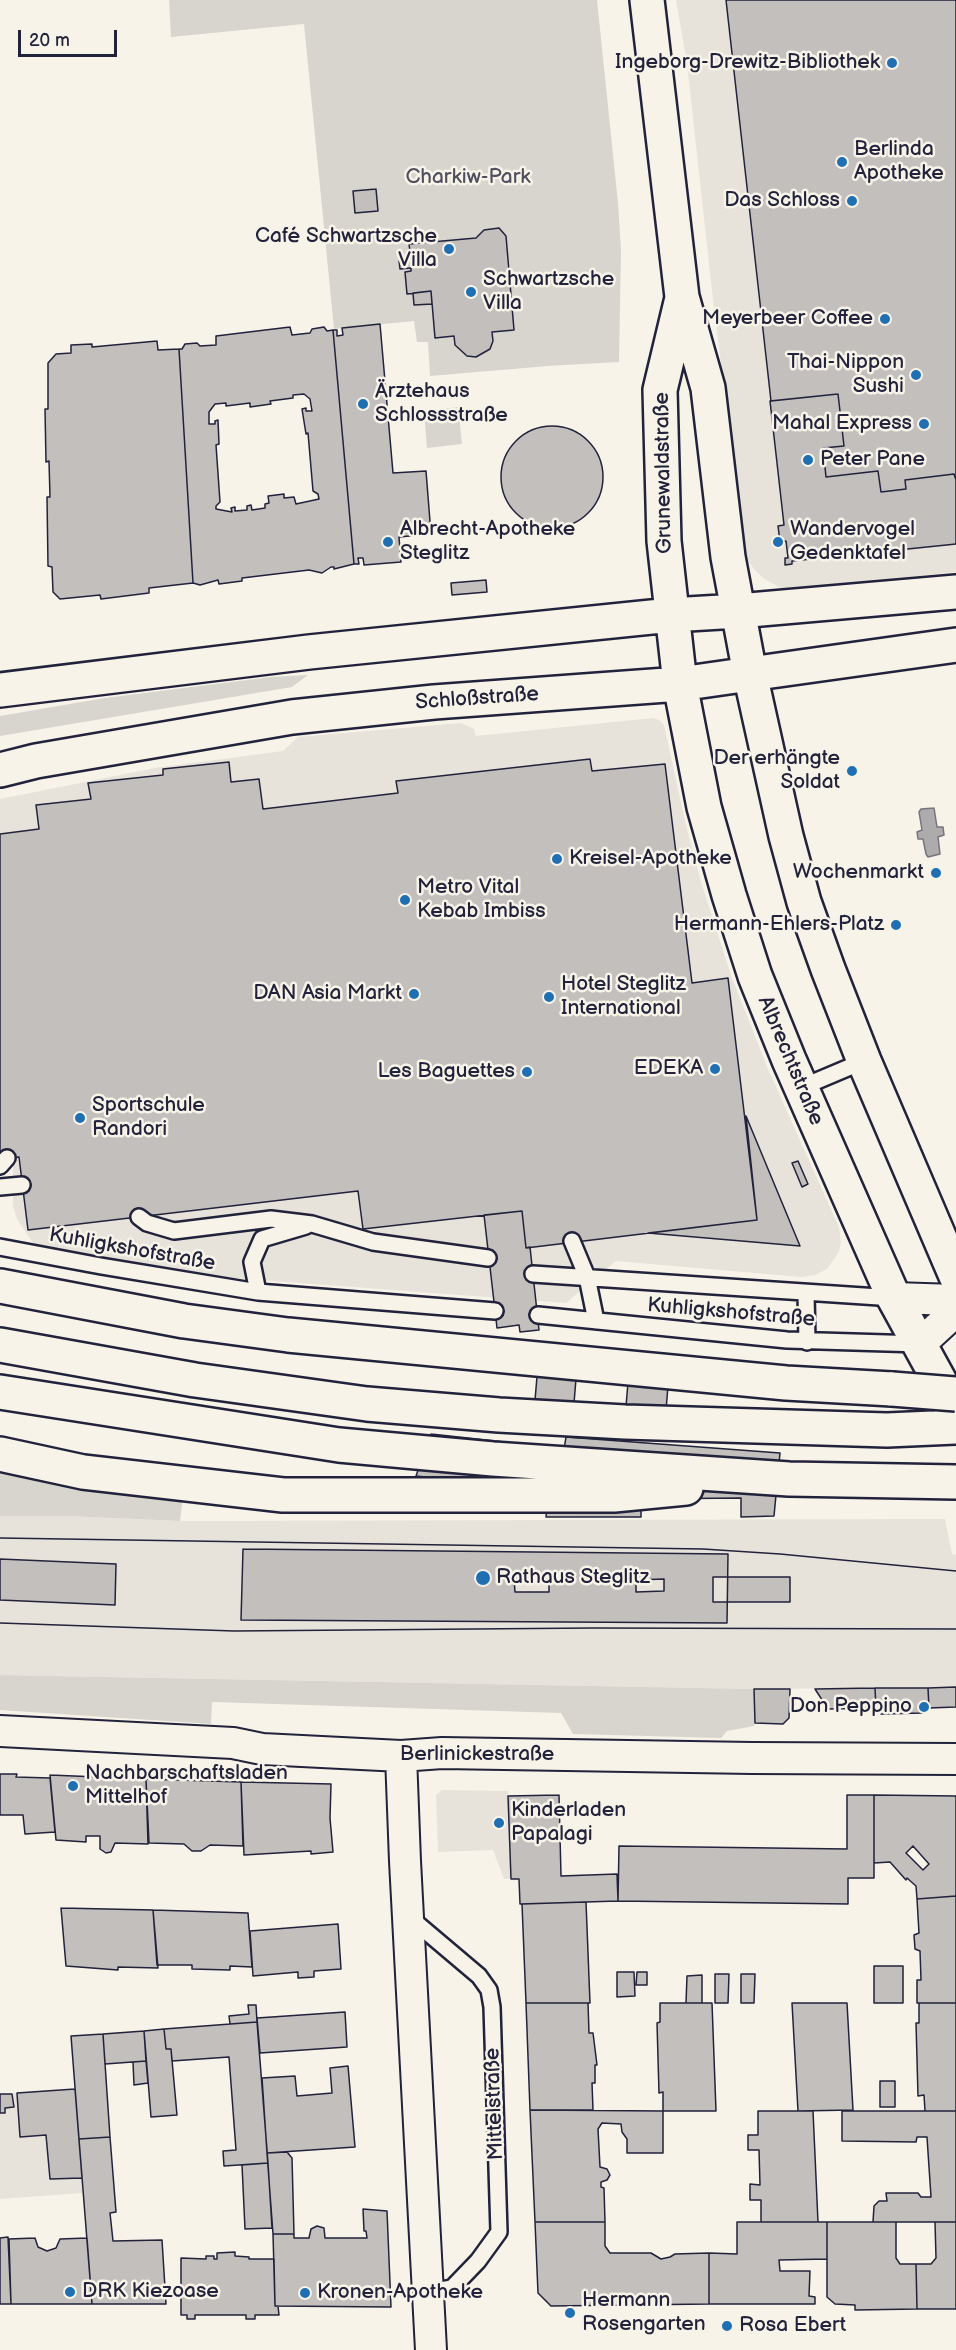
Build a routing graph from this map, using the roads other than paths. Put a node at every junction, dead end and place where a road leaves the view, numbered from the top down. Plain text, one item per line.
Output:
1 (647, 0) edge
2 (682, 297) junction
3 (956, 592) edge
4 (738, 610) junction
5 (671, 615) junction
6 (956, 645) edge
7 (750, 674) junction
8 (680, 684) junction
9 (0, 690) edge
10 (0, 770) edge
11 (864, 1061) junction
12 (800, 1088) junction
13 (22, 1185) dead end
14 (0, 1187) edge
15 (139, 1216) dead end
16 (312, 1224) junction
17 (572, 1241) dead end
18 (0, 1247) edge
19 (488, 1258) dead end
20 (533, 1274) dead end
21 (956, 1276) edge
22 (587, 1277) junction
23 (0, 1286) edge
24 (258, 1292) junction
25 (806, 1293) junction
26 (894, 1298) junction
27 (956, 1300) edge
28 (495, 1311) dead end
29 (956, 1311) edge
30 (538, 1315) dead end
31 (596, 1321) junction
32 (807, 1342) junction
33 (920, 1344) junction
34 (0, 1346) edge
35 (0, 1392) edge
36 (956, 1394) edge
37 (956, 1418) edge
38 (956, 1427) edge
39 (0, 1454) edge
40 (789, 1479) junction
41 (956, 1482) edge
42 (0, 1731) edge
43 (401, 1756) junction
44 (956, 1759) edge
45 (408, 1916) junction
46 (428, 2292) junction
47 (430, 2350) edge

1 - 2 main road, Grunewaldstraße
2 - 4 main road, Grunewaldstraße
2 - 5 main road, Grunewaldstraße
3 - 4 main road
4 - 5 main road
4 - 7 main road, Grunewaldstraße
5 - 8 main road, Grunewaldstraße
5 - 9 main road
6 - 7 main road, Schloßstraße
7 - 8 main road, Schloßstraße
7 - 11 main road
8 - 10 main road, Schloßstraße
8 - 12 main road, Albrechtstraße
11 - 12 lane
11 - 21 main road
12 - 26 main road, Albrechtstraße
13 - 14 lane
15 - 16 lane, Kuhligkshofstraße
16 - 19 lane, Kuhligkshofstraße
16 - 24 lane
17 - 22 lane
18 - 24 lane, Kuhligkshofstraße
20 - 22 lane, Kuhligkshofstraße
22 - 25 lane, Kuhligkshofstraße
22 - 31 lane
23 - 36 main road, bridge
24 - 28 lane, Kuhligkshofstraße
25 - 26 lane, Kuhligkshofstraße
25 - 32 lane
26 - 27 street
26 - 33 main road, Albrechtstraße
29 - 33 street
30 - 31 lane, Kuhligkshofstraße
31 - 32 lane, Kuhligkshofstraße
32 - 33 lane, Kuhligkshofstraße
33 - 37 main road, Albrechtstraße
34 - 38 main road
35 - 40 main road
39 - 40 main road
40 - 41 main road
42 - 43 street, Berlinickestraße
43 - 44 street, Berlinickestraße
43 - 45 street
45 - 46 street
45 - 46 lane, Mittelstraße
46 - 47 street

